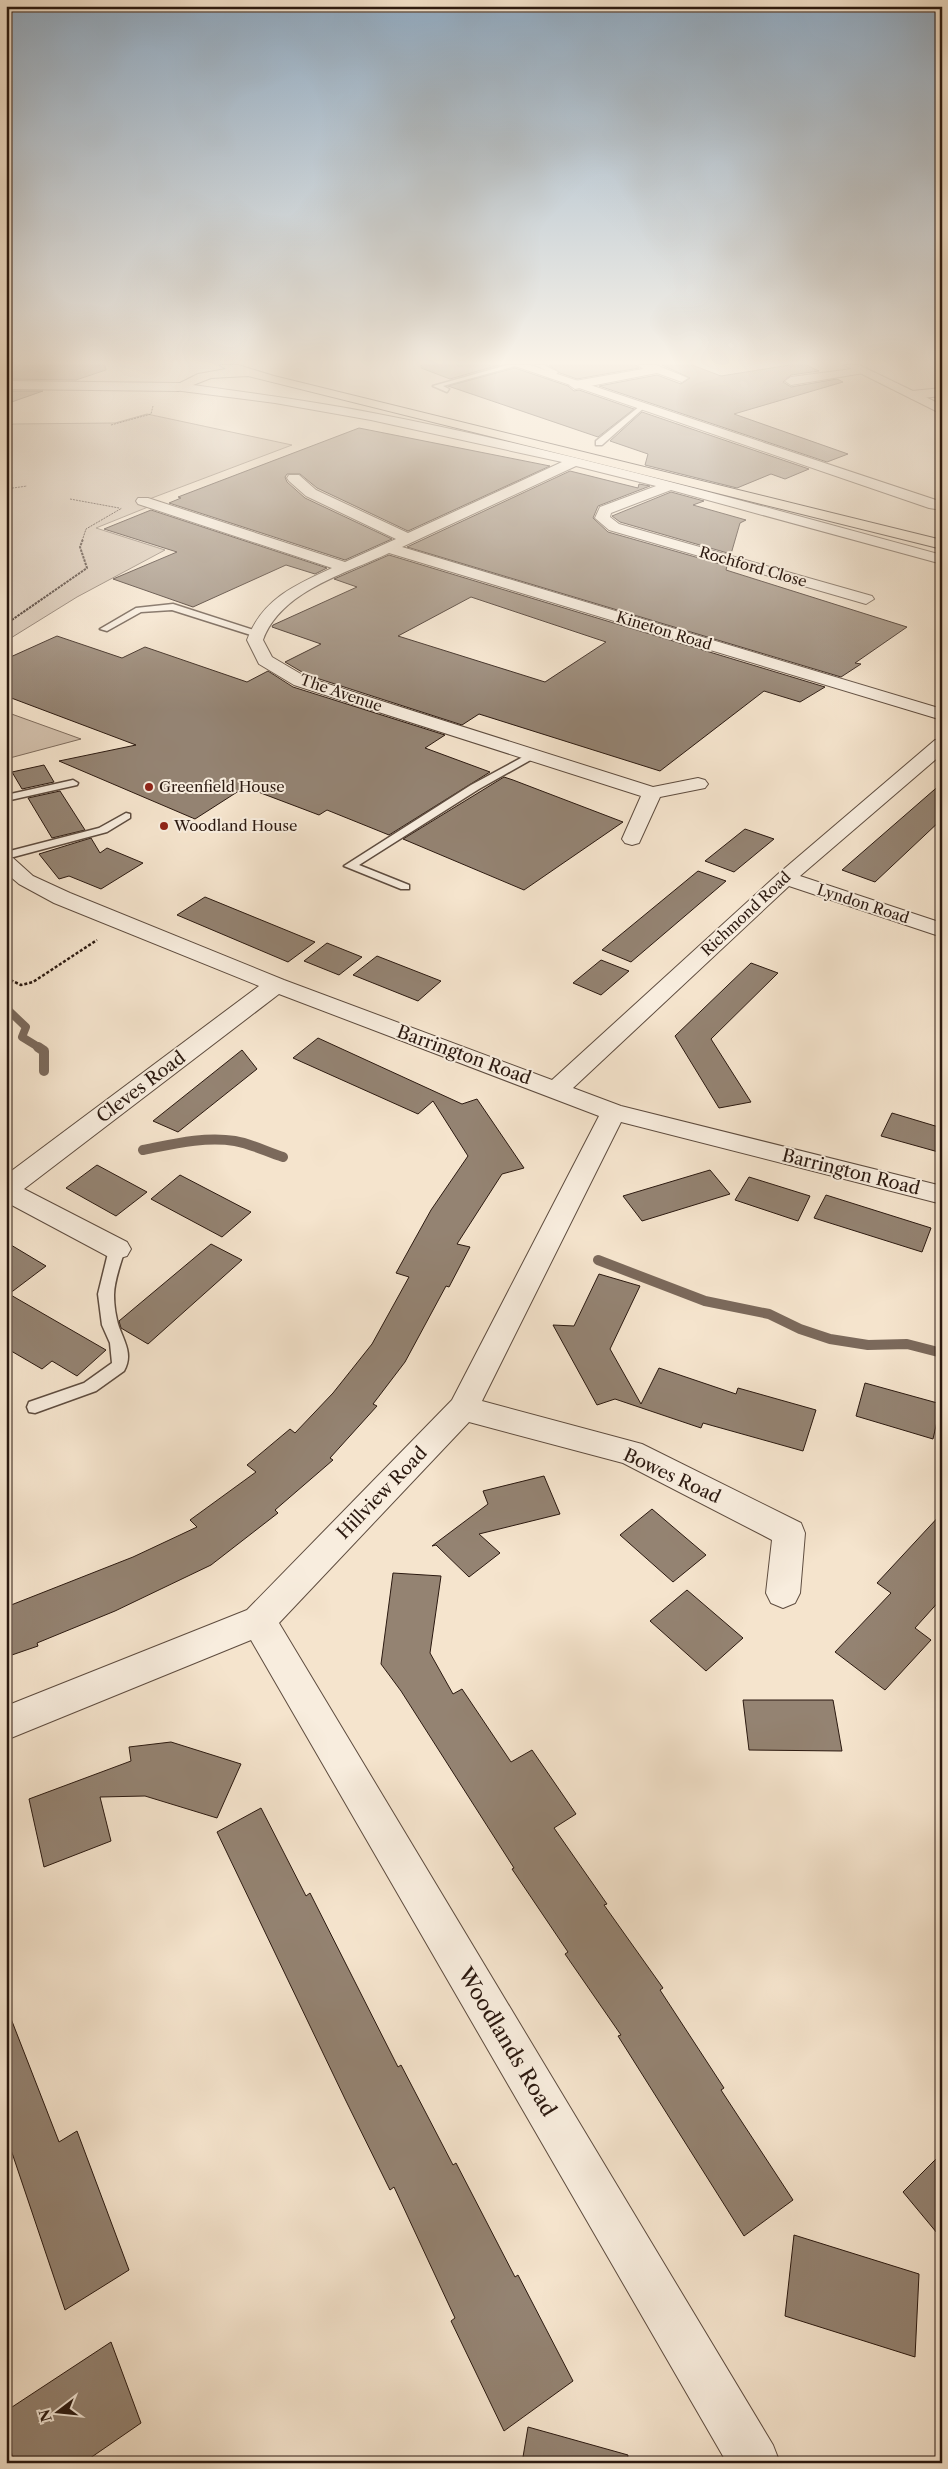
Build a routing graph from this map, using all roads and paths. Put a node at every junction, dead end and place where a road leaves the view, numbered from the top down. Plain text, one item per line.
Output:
1 (297, 480) edge
2 (533, 480) edge
3 (647, 480) edge
4 (680, 480) edge
5 (716, 480) edge
6 (859, 480) edge
7 (27, 486) dead end
8 (670, 486) junction
9 (8, 489) edge
10 (70, 499) dead end
11 (142, 501) joint
12 (939, 507) edge
13 (120, 508) junction
14 (942, 535) edge
15 (406, 538) junction
16 (942, 545) edge
17 (386, 547) junction
18 (942, 560) edge
19 (344, 567) junction
20 (866, 599) dead end
21 (6, 624) edge
22 (104, 629) dead end
23 (257, 634) junction
24 (942, 715) edge
25 (942, 744) edge
26 (532, 755) junction
27 (73, 784) dead end
28 (698, 784) dead end
29 (652, 793) junction
30 (6, 798) edge
31 (126, 816) dead end
32 (632, 838) dead end
33 (6, 856) edge
34 (6, 862) edge
35 (785, 878) junction
36 (405, 887) dead end
37 (122, 923) junction
38 (942, 930) edge
39 (6, 978) edge
40 (276, 985) junction
41 (557, 1090) junction
42 (613, 1112) junction
43 (6, 1190) edge
44 (942, 1195) edge
45 (117, 1249) joint
46 (35, 1407) dead end
47 (463, 1408) junction
48 (784, 1593) dead end
49 (259, 1621) junction
50 (6, 1723) edge
51 (755, 2463) edge

1 - 15 street
2 - 15 street
3 - 8 street
4 - 16 highway
5 - 14 highway
6 - 12 street
7 - 9 path
8 - 18 street
8 - 20 street, Rochford Close
10 - 13 path
11 - 13 path
11 - 19 street
13 - 21 path
15 - 17 street
17 - 19 street
17 - 24 street, Kineton Road
19 - 23 street
22 - 23 lane
23 - 26 street, The Avenue
25 - 35 street, Richmond Road
26 - 29 street, The Avenue
26 - 36 lane
27 - 30 lane
28 - 29 street, The Avenue
29 - 32 street
31 - 33 lane
34 - 37 street, Barrington Road
35 - 38 street, Lyndon Road
35 - 41 street, Richmond Road
37 - 39 path
37 - 40 street, Barrington Road
40 - 41 street, Barrington Road
40 - 43 street, Cleves Road
41 - 42 street, Barrington Road
42 - 44 street, Barrington Road
42 - 47 street, Hillview Road
43 - 45 street
45 - 46 lane
47 - 48 street, Bowes Road
47 - 49 street, Hillview Road
49 - 50 street, Hillview Road
49 - 51 street, Woodlands Road

